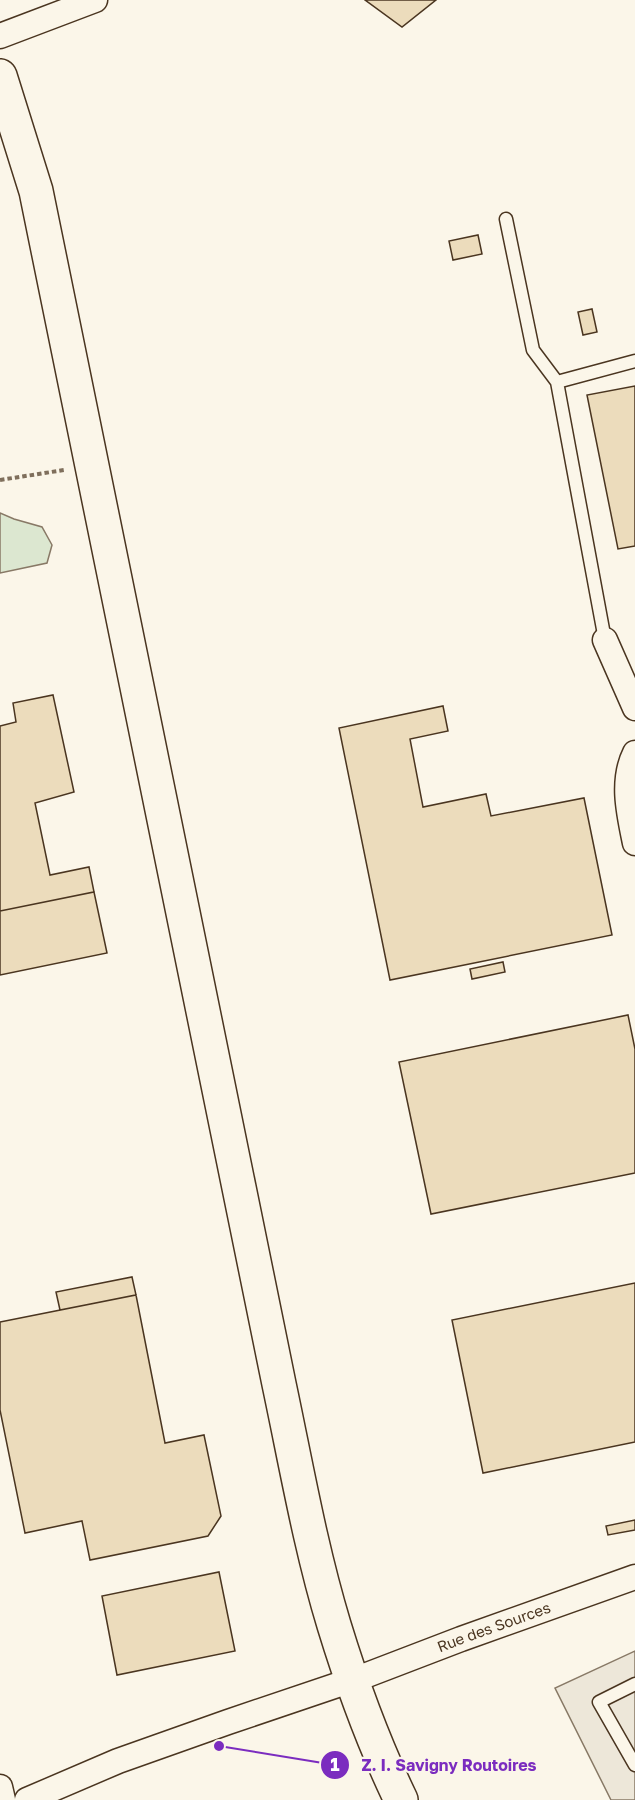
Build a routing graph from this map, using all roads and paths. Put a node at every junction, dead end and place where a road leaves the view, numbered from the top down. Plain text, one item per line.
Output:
1 (95, 0) edge
2 (0, 36) edge
3 (0, 76) edge
4 (506, 219) dead end
5 (635, 362) edge
6 (557, 382) junction
7 (91, 464) junction
8 (0, 480) edge
9 (604, 640) joint
10 (635, 708) edge
11 (635, 753) edge
12 (635, 843) edge
13 (635, 1577) edge
14 (353, 1680) junction
15 (635, 1684) edge
16 (635, 1765) edge
17 (0, 1787) edge
18 (3, 1800) edge
19 (27, 1800) edge
20 (401, 1800) edge

1 - 2 street
3 - 7 street
4 - 6 lane
5 - 6 lane
6 - 9 lane
7 - 8 path
7 - 14 street
9 - 10 street
11 - 12 street
13 - 14 street, Rue des Sources
14 - 19 street, Rue des Sources
14 - 20 street
15 - 16 lane
17 - 18 street

